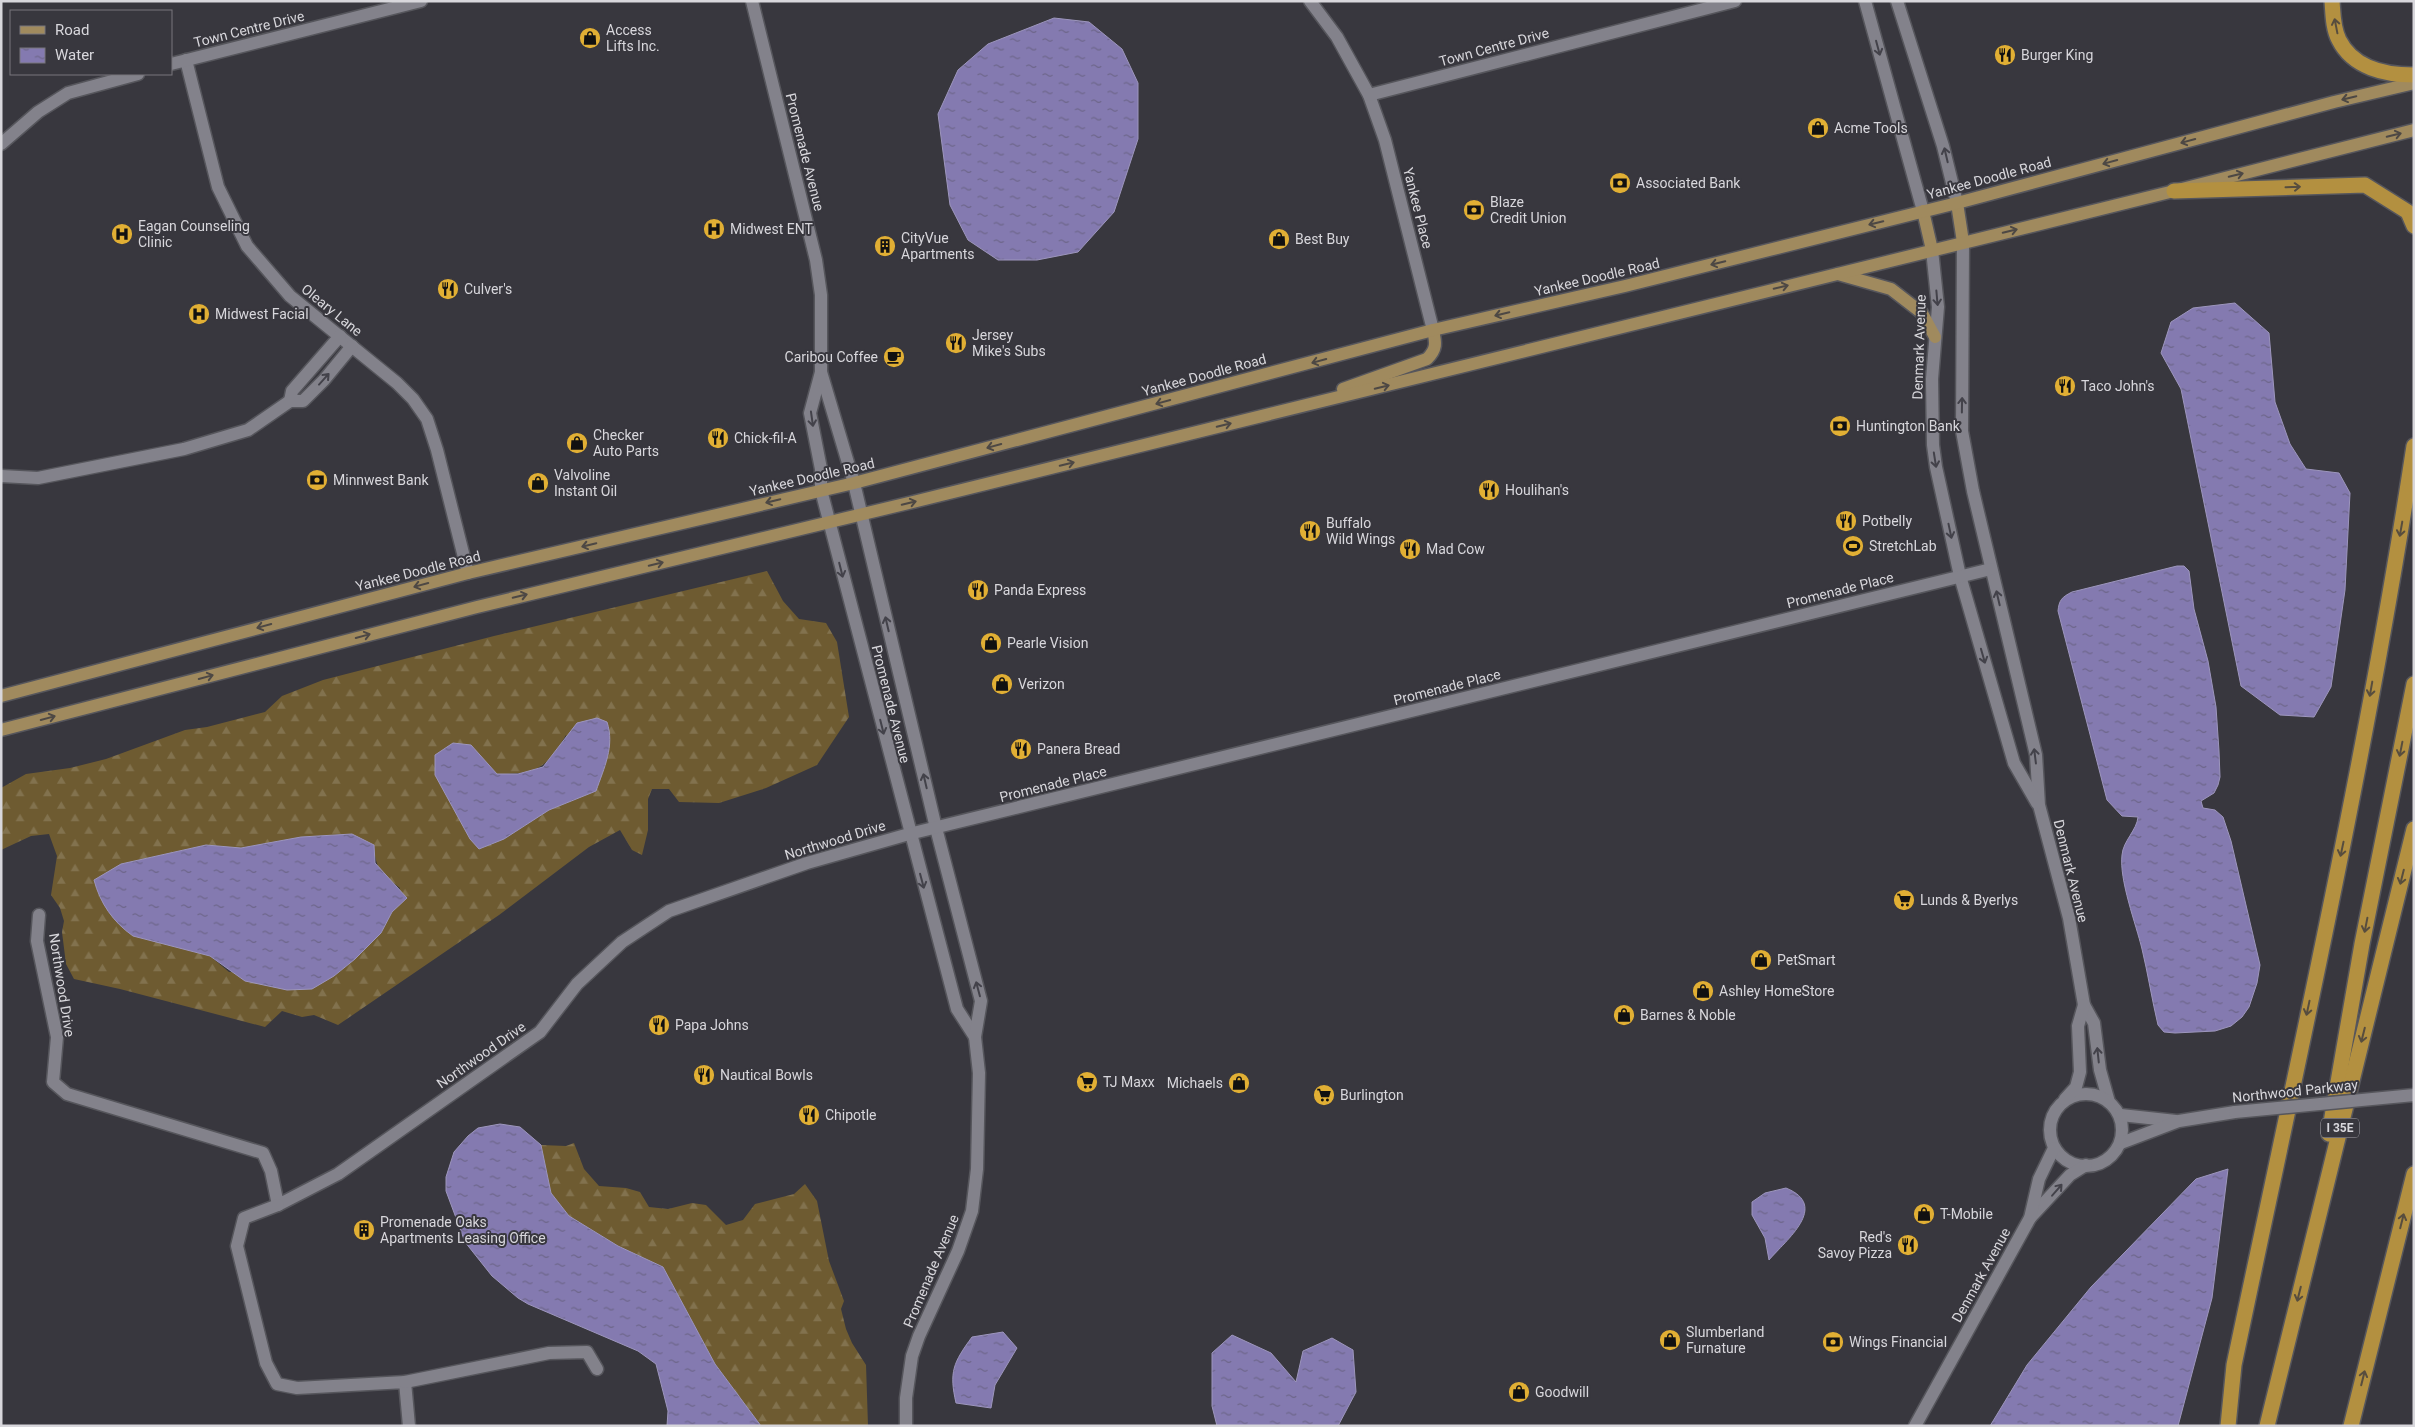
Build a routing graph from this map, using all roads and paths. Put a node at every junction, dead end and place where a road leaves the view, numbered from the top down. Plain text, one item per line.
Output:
1 (421, 1) edge
2 (752, 1) edge
3 (1310, 1) edge
4 (1735, 1) edge
5 (1866, 1) edge
6 (1897, 1) edge
7 (2332, 1) edge
8 (186, 60) junction
9 (172, 64) edge
10 (2414, 74) edge
11 (134, 75) edge
12 (2414, 83) edge
13 (1369, 95) junction
14 (2414, 130) edge
15 (1, 144) edge
16 (2174, 191) junction
17 (1957, 203) junction
18 (1923, 211) junction
19 (2414, 226) edge
20 (1963, 242) junction
21 (1932, 250) junction
22 (1835, 274) junction
23 (1433, 330) junction
24 (340, 336) junction
25 (1936, 337) junction
26 (352, 346) junction
27 (821, 372) junction
28 (290, 402) junction
29 (1270, 414) junction
30 (2414, 446) edge
31 (1, 476) edge
32 (854, 483) junction
33 (821, 490) junction
34 (861, 515) junction
35 (829, 522) junction
36 (1991, 569) junction
37 (468, 573) junction
38 (1960, 576) junction
39 (2414, 684) edge
40 (1, 696) edge
41 (1, 730) edge
42 (2039, 805) junction
43 (936, 828) junction
44 (2414, 830) edge
45 (909, 834) junction
46 (39, 915) dead end
47 (2084, 1005) junction
48 (975, 1037) junction
49 (2414, 1095) edge
50 (2064, 1100) junction
51 (2109, 1102) junction
52 (2121, 1115) junction
53 (2179, 1121) junction
54 (2121, 1143) junction
55 (2054, 1148) junction
56 (2086, 1165) junction
57 (2414, 1174) edge
58 (278, 1205) junction
59 (2030, 1218) junction
60 (2307, 1262) junction
61 (597, 1368) dead end
62 (405, 1382) junction
63 (409, 1426) edge
64 (906, 1426) edge
65 (1914, 1426) edge
66 (2228, 1426) edge
67 (2267, 1426) edge
68 (2351, 1426) edge

1 - 8 street, Town Centre Drive
2 - 27 street, Promenade Avenue
3 - 13 street
4 - 13 street, Town Centre Drive
5 -> 18 street, Denmark Avenue
17 -> 6 street, Denmark Avenue
10 -> 7 highway
8 - 9 street, Town Centre Drive
8 - 24 street, Oleary Lane
11 - 15 street
12 -> 17 main road, Yankee Doodle Road
13 - 23 street, Yankee Place
16 -> 14 main road
16 -> 19 highway
20 -> 16 main road
17 - 18 main road, Yankee Doodle Road
17 - 20 main road, Denmark Avenue
18 - 21 main road, Denmark Avenue
18 -> 23 main road, Yankee Doodle Road
20 - 21 main road
36 -> 20 street, Denmark Avenue
21 - 22 main road
21 -> 25 street, Denmark Avenue
22 - 25 main road
29 -> 22 main road
23 - 29 main road
23 -> 32 main road, Yankee Doodle Road
24 - 26 street, Oleary Lane
24 - 28 street
25 -> 38 street, Denmark Avenue
28 -> 26 street
26 - 37 street, Oleary Lane
27 - 32 street, Promenade Avenue
27 -> 33 street, Promenade Avenue
28 - 31 street
34 -> 29 main road
30 -> 66 highway
32 - 33 main road, Yankee Doodle Road
32 - 34 street, Promenade Avenue
33 - 35 street, Promenade Avenue
33 -> 37 main road, Yankee Doodle Road
34 - 35 main road
43 -> 34 street, Promenade Avenue
41 -> 35 main road
35 -> 45 street, Promenade Avenue
36 - 38 street, Promenade Place
42 -> 36 street, Denmark Avenue
37 -> 40 main road, Yankee Doodle Road
38 -> 42 street, Denmark Avenue
38 - 43 street, Promenade Place
39 -> 60 highway
42 - 47 street, Denmark Avenue
43 - 45 street, Promenade Place
48 -> 43 street, Promenade Avenue
44 -> 60 highway, I 35E
45 -> 48 street, Promenade Avenue
45 - 58 street, Northwood Drive
46 - 58 street, Northwood Drive
47 - 50 street, Denmark Avenue
51 -> 47 street, Denmark Avenue
48 - 64 street, Promenade Avenue
49 - 53 street, Northwood Parkway, bridge
50 - 51 street
50 - 55 street
51 - 52 street
52 - 53 street, Northwood Parkway
52 - 54 street
53 - 54 street, Northwood Parkway
54 - 56 street
55 - 56 street
55 - 59 street, Denmark Avenue
59 -> 56 street, Denmark Avenue
68 -> 57 highway
58 - 62 street, Northwood Drive
59 - 65 street, Denmark Avenue
60 -> 67 highway, I 35E
61 - 62 street
62 - 63 street

